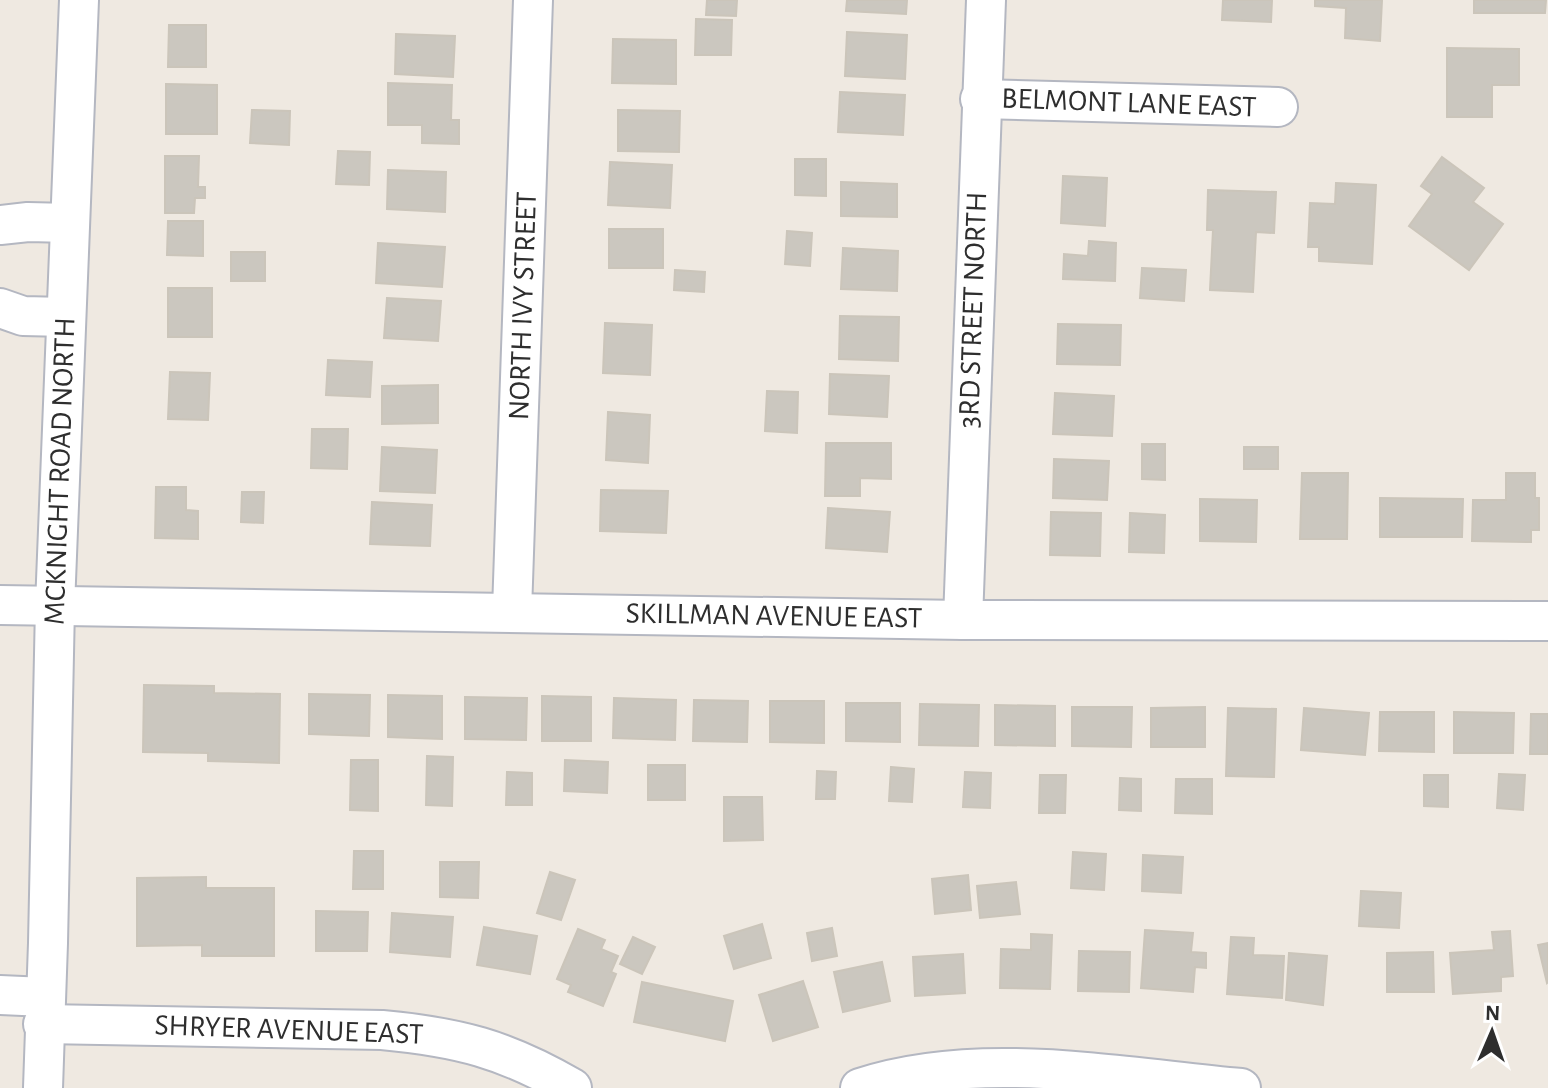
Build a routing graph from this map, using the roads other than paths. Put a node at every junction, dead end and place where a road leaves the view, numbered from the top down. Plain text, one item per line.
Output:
1 (79, 0) edge
2 (533, 0) edge
3 (986, 0) edge
4 (980, 99) junction
5 (1278, 107) dead end
6 (70, 223) junction
7 (0, 225) edge
8 (0, 308) edge
9 (66, 317) junction
10 (0, 605) edge
11 (55, 606) junction
12 (512, 611) junction
13 (963, 620) junction
14 (1548, 621) edge
15 (0, 995) edge
16 (44, 1011) junction
17 (43, 1088) edge
18 (572, 1088) edge
19 (860, 1088) edge
20 (1241, 1088) edge

1 - 6 street, MCKNIGHT ROAD NORTH
2 - 12 street, NORTH IVY STREET
3 - 4 street, 3RD STREET NORTH
4 - 5 street, BELMONT LANE EAST
4 - 13 street, 3RD STREET NORTH
6 - 7 street
6 - 9 street, MCKNIGHT ROAD NORTH
8 - 9 street
9 - 11 street, MCKNIGHT ROAD NORTH
10 - 11 street, SKILLMAN AVENUE EAST
11 - 12 street, SKILLMAN AVENUE EAST
11 - 16 street, MCKNIGHT ROAD NORTH
12 - 13 street, SKILLMAN AVENUE EAST
13 - 14 street, SKILLMAN AVENUE EAST
15 - 16 street, SHRYER AVENUE EAST
16 - 17 street, MCKNIGHT ROAD NORTH
16 - 18 street, SHRYER AVENUE EAST
19 - 20 street

